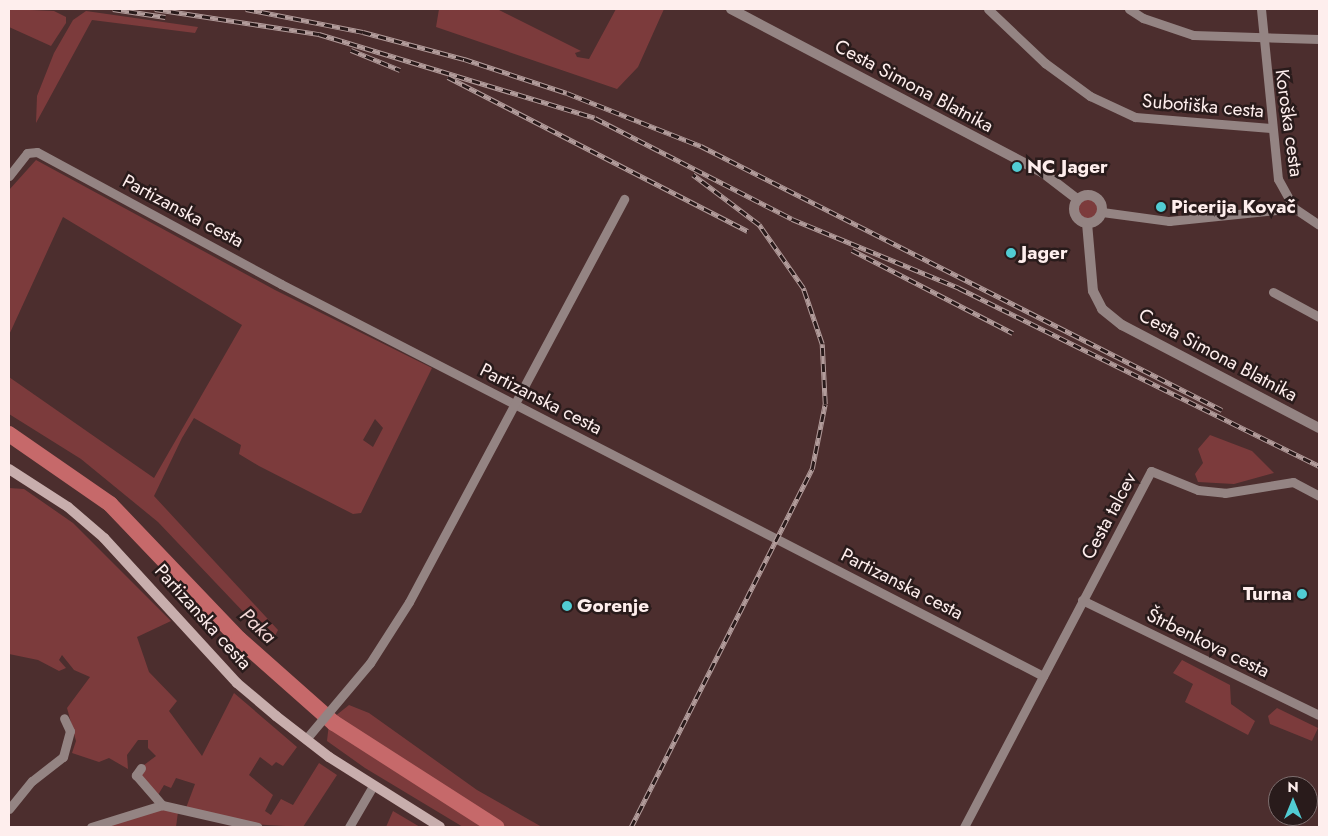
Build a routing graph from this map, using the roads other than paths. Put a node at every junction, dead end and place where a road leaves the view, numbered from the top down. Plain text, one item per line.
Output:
1 (731, 9) edge
2 (988, 9) edge
3 (1129, 9) edge
4 (1261, 9) edge
5 (1319, 39) edge
6 (1263, 40) junction
7 (1271, 128) junction
8 (9, 176) edge
9 (624, 198) dead end
10 (1077, 199) junction
11 (1294, 208) junction
12 (1102, 212) junction
13 (1087, 223) junction
14 (1319, 225) edge
15 (1274, 292) dead end
16 (1319, 317) edge
17 (515, 406) junction
18 (1319, 428) edge
19 (9, 469) edge
20 (1319, 496) edge
21 (1082, 600) junction
22 (1043, 676) junction
23 (1319, 715) edge
24 (64, 718) dead end
25 (306, 739) junction
26 (141, 768) dead end
27 (373, 786) junction
28 (162, 804) junction
29 (9, 809) edge
30 (90, 827) edge
31 (258, 827) edge
32 (349, 827) edge
33 (440, 827) edge
34 (964, 827) edge

1 - 10 street, Cesta Simona Blatnika
2 - 7 street, Subotiška cesta
3 - 6 street
4 - 6 street, Koroška cesta
5 - 6 street
6 - 7 street, Koroška cesta
7 - 11 street, Koroška cesta
8 - 17 street, Partizanska cesta
9 - 17 street
10 - 12 street
10 - 13 street
11 - 12 street
11 - 14 street, Koroška cesta
12 - 13 street
13 - 18 street, Cesta Simona Blatnika
15 - 16 street
17 - 22 street, Partizanska cesta
17 - 25 street
19 - 25 main road, Partizanska cesta
20 - 21 street, Cesta talcev
21 - 22 street
21 - 23 street, Štrbenkova cesta
22 - 34 street
24 - 29 street
25 - 27 main road, Partizanska cesta
26 - 28 street
27 - 32 street
27 - 33 main road, Partizanska cesta
28 - 30 street
28 - 31 street

